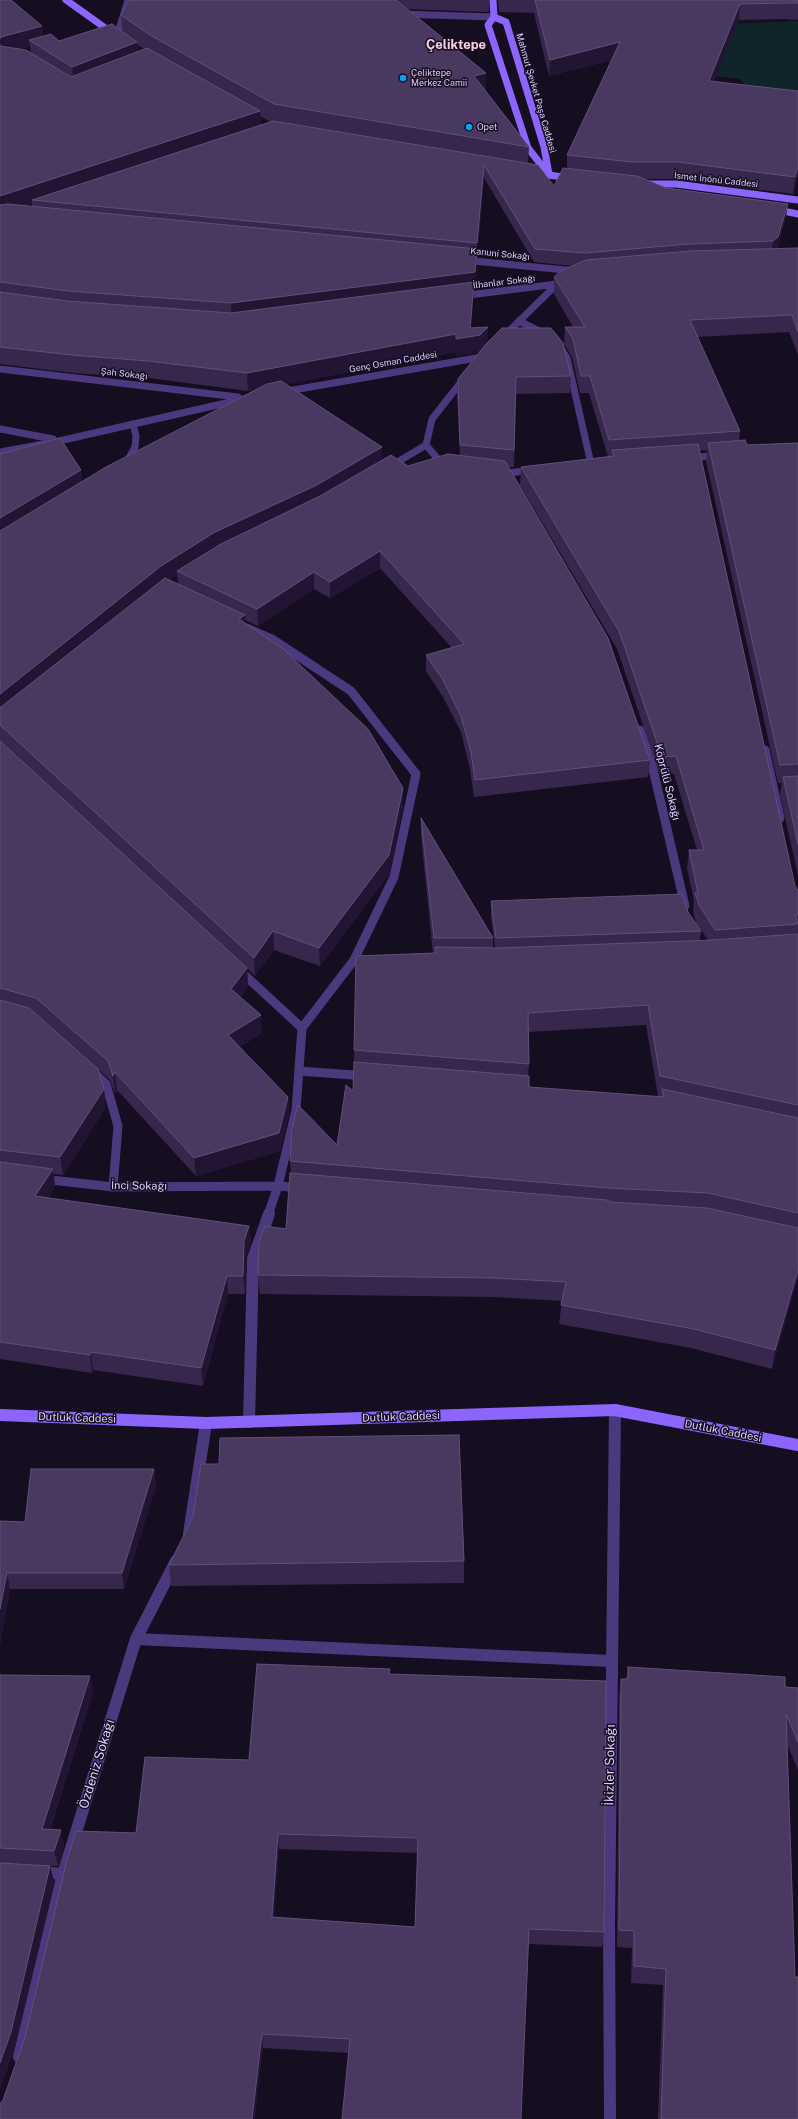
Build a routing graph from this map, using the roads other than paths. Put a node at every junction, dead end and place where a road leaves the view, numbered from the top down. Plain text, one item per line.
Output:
1 (66, 0) edge
2 (493, 0) edge
3 (128, 2) edge
4 (135, 4) edge
5 (393, 14) edge
6 (494, 17) junction
7 (108, 29) junction
8 (100, 31) edge
9 (117, 36) junction
10 (123, 41) edge
11 (526, 172) edge
12 (549, 176) junction
13 (579, 179) edge
14 (652, 191) edge
15 (798, 200) edge
16 (769, 209) edge
17 (798, 214) edge
18 (457, 259) edge
19 (557, 284) junction
20 (454, 297) edge
21 (519, 321) junction
22 (482, 356) junction
23 (0, 369) edge
24 (276, 393) edge
25 (133, 424) junction
26 (0, 429) edge
27 (59, 441) junction
28 (426, 445) junction
29 (0, 452) edge
30 (729, 455) edge
31 (676, 459) edge
32 (591, 464) edge
33 (457, 467) edge
34 (546, 469) edge
35 (486, 470) edge
36 (116, 473) edge
37 (379, 473) edge
38 (237, 622) edge
39 (637, 723) edge
40 (763, 743) edge
41 (786, 789) edge
42 (774, 790) junction
43 (782, 828) edge
44 (687, 912) edge
45 (233, 964) edge
46 (302, 1028) junction
47 (82, 1063) edge
48 (299, 1071) junction
49 (377, 1077) edge
50 (30, 1178) edge
51 (278, 1186) junction
52 (113, 1187) junction
53 (310, 1189) edge
54 (615, 1410) junction
55 (0, 1415) edge
56 (249, 1422) junction
57 (206, 1423) junction
58 (798, 1445) edge
59 (136, 1639) junction
60 (611, 1661) junction
61 (24, 1872) edge
62 (63, 1874) junction
63 (14, 2070) edge
64 (610, 2119) edge

1 - 7 street
2 - 6 street, Mahmut Şevket Paşa Caddesi
3 - 4 street
3 - 9 street
5 - 6 street
6 - 12 street, Mahmut Şevket Paşa Caddesi
6 - 12 street, Mahmut Şevket Paşa Caddesi
7 - 8 street
7 - 9 street
9 - 10 street
11 - 12 street
12 - 13 street
14 - 15 street, İsmet İnönü Caddesi
16 - 17 street
18 - 19 street, Kanuni Sokağı
19 - 20 street, İlhanlar Sokağı
19 - 21 street
21 - 22 street
21 - 32 street
22 - 24 street, Genç Osman Caddesi
22 - 28 street
23 - 25 street, Şah Sokağı
25 - 27 street
25 - 36 street
26 - 27 street
27 - 29 street
28 - 33 street
28 - 37 street
30 - 31 street
34 - 35 street
38 - 46 street
39 - 44 street, Köprülü Sokağı
40 - 42 street
41 - 42 street
42 - 43 street
45 - 46 street
46 - 48 street
47 - 52 street
48 - 49 street
48 - 51 street
50 - 52 street, İnci Sokağı
51 - 52 street, İnci Sokağı
51 - 53 street, İnci Sokağı
51 - 56 street
54 - 56 street, Dutluk Caddesi
54 - 58 street, Dutluk Caddesi
54 - 60 street, İkizler Sokağı
55 - 57 street, Dutluk Caddesi
56 - 57 street, Dutluk Caddesi
57 - 59 street, Özdeniz Sokağı
59 - 60 street
59 - 62 street, Özdeniz Sokağı
60 - 64 street, İkizler Sokağı
61 - 62 street
62 - 63 street, Özdeniz Sokağı

